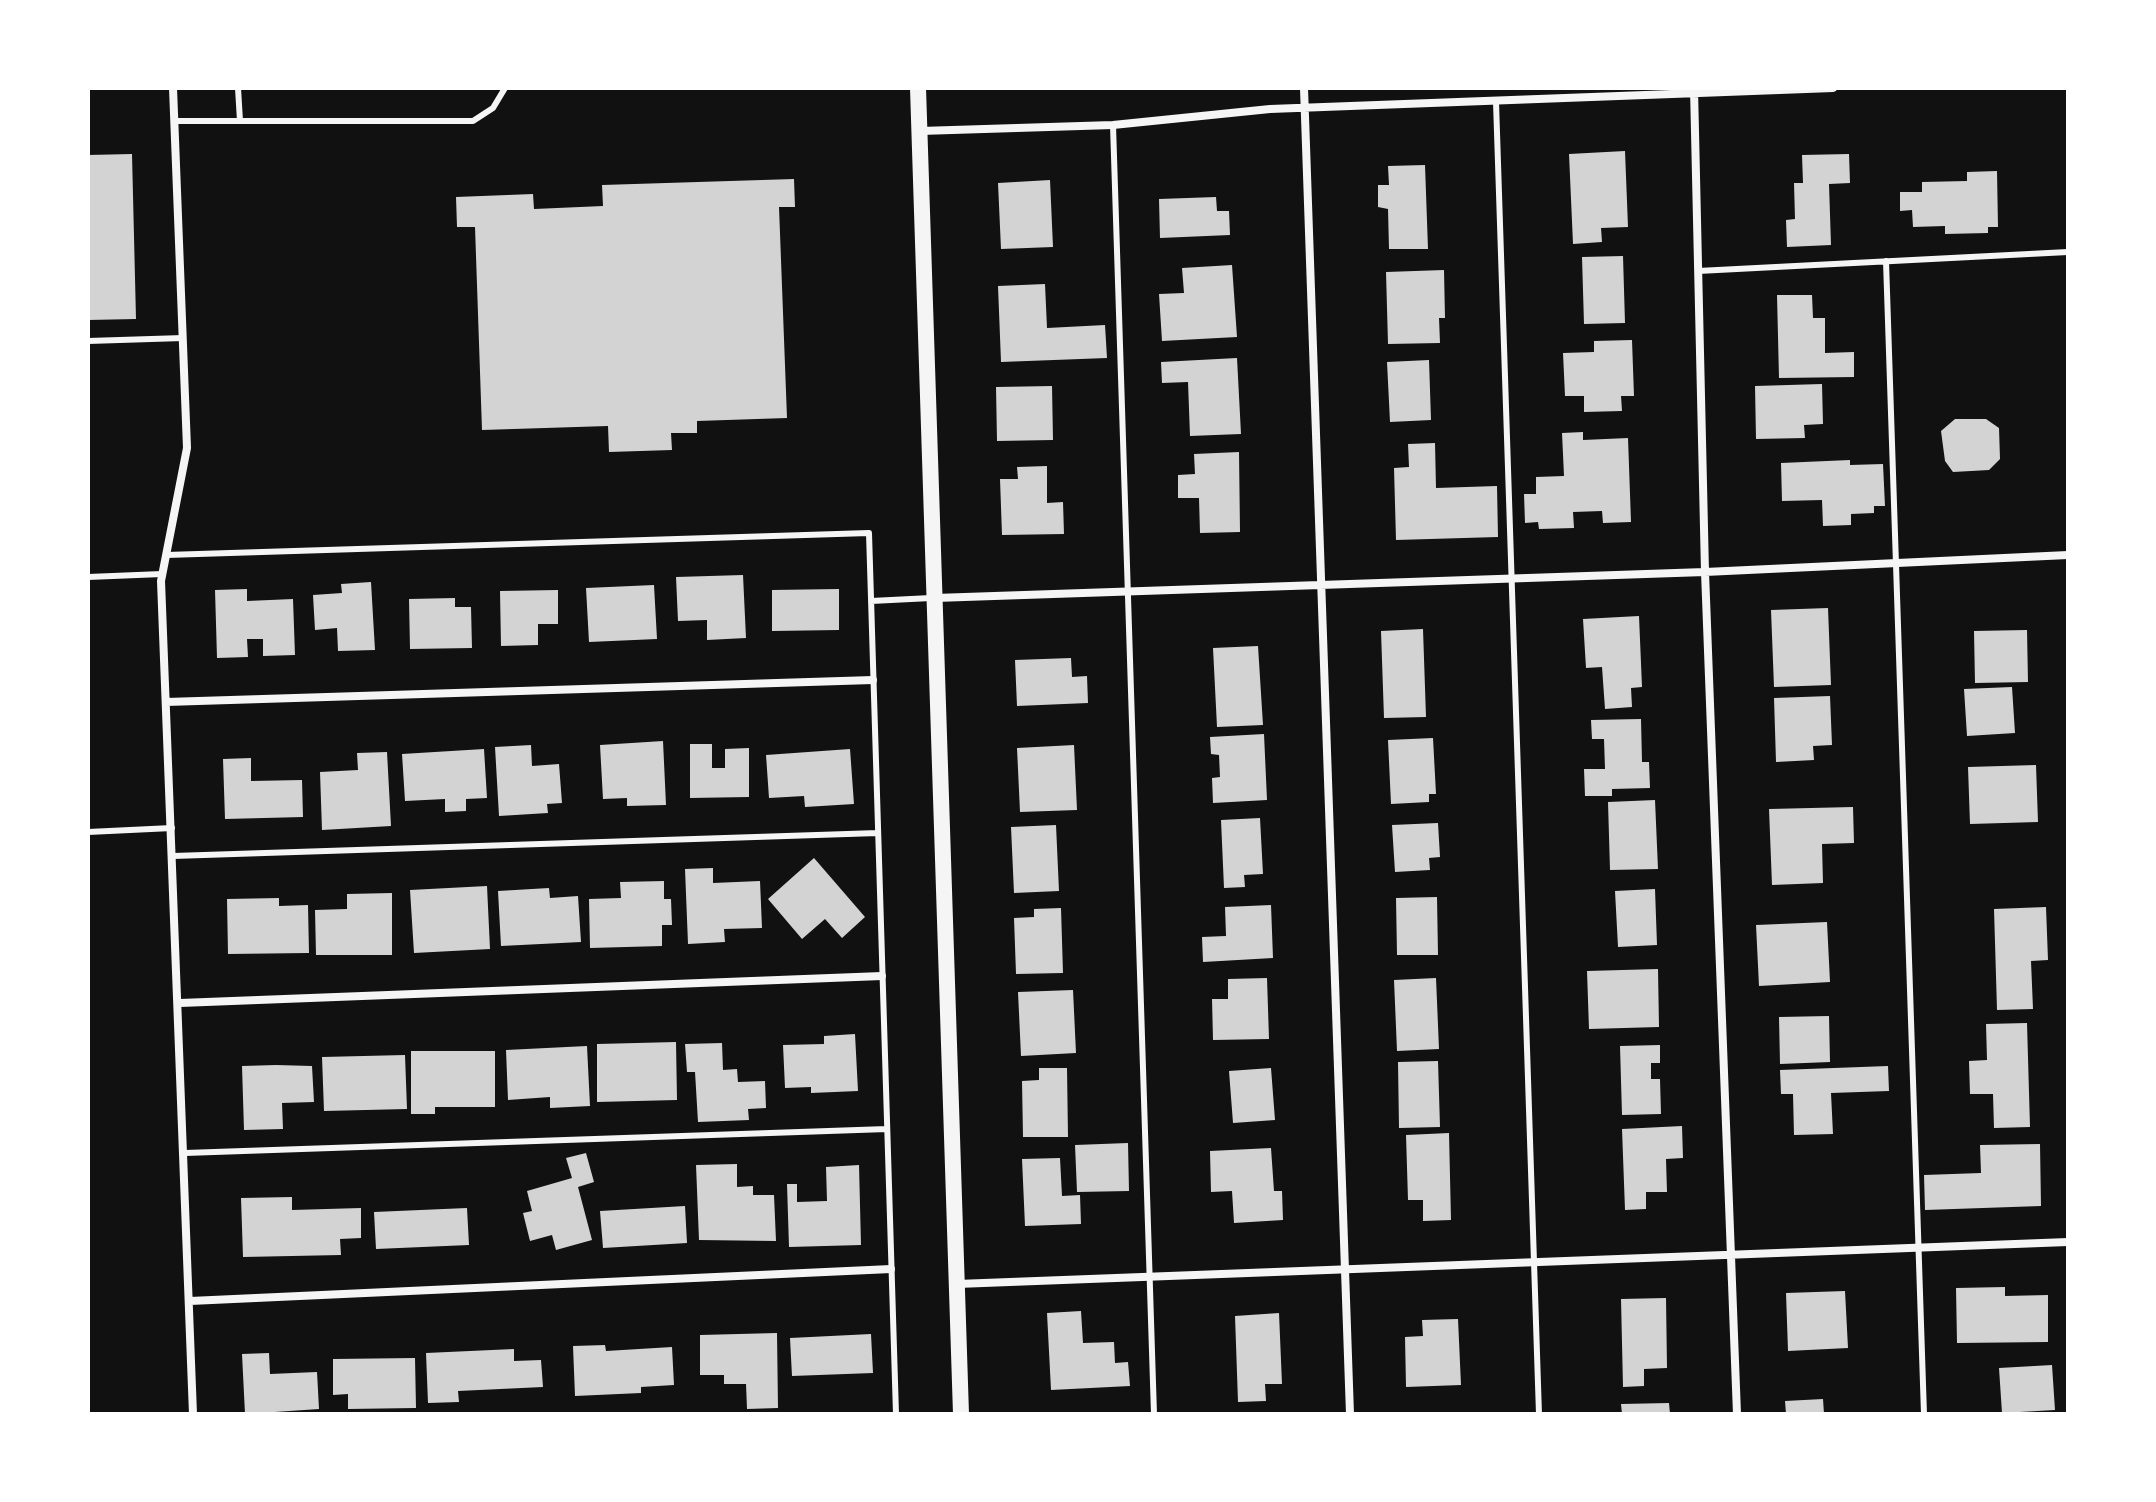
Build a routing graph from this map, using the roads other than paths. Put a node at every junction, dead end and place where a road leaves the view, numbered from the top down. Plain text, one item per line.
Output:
1 (173, 88) edge
2 (238, 88) edge
3 (505, 88) edge
4 (918, 88) edge
5 (1304, 88) edge
6 (1833, 88) edge
7 (1762, 90) edge
8 (1694, 92) edge
9 (1496, 102) junction
10 (1304, 108) junction
11 (174, 121) junction
12 (240, 121) junction
13 (1113, 125) junction
14 (919, 131) junction
15 (2068, 252) edge
16 (1886, 261) junction
17 (1698, 271) junction
18 (183, 338) junction
19 (88, 341) edge
20 (166, 555) junction
21 (2068, 555) edge
22 (1896, 563) junction
23 (1705, 572) junction
24 (162, 574) junction
25 (88, 577) edge
26 (1511, 578) junction
27 (1319, 584) junction
28 (1127, 591) junction
29 (935, 598) junction
30 (871, 601) junction
31 (873, 680) junction
32 (166, 702) junction
33 (172, 828) junction
34 (88, 832) edge
35 (878, 833) junction
36 (173, 856) junction
37 (882, 976) junction
38 (180, 1003) junction
39 (887, 1129) junction
40 (185, 1153) junction
41 (2068, 1242) edge
42 (1919, 1248) junction
43 (1732, 1255) junction
44 (1534, 1262) junction
45 (891, 1269) junction
46 (1345, 1269) junction
47 (1150, 1276) junction
48 (957, 1284) junction
49 (190, 1301) junction
50 (193, 1414) edge
51 (896, 1414) edge
52 (961, 1414) edge
53 (1154, 1414) edge
54 (1350, 1414) edge
55 (1539, 1414) edge
56 (1737, 1414) edge
57 (1924, 1414) edge

1 - 11 street
2 - 12 lane
3 - 12 lane
4 - 14 main road
5 - 10 street
6 - 7 street
7 - 8 street
8 - 9 street
8 - 17 street
9 - 10 street
9 - 26 lane
10 - 13 street
10 - 27 street
11 - 12 lane
11 - 18 street
13 - 14 street
13 - 28 lane
14 - 29 main road
15 - 16 lane
16 - 17 lane
16 - 22 lane
17 - 23 street
18 - 19 lane
18 - 20 street
20 - 24 street
20 - 30 lane
21 - 22 street
22 - 23 street
22 - 42 lane
23 - 26 street
23 - 43 street
24 - 25 lane
24 - 32 street
26 - 27 street
26 - 44 lane
27 - 28 street
27 - 46 street
28 - 29 street
28 - 47 lane
29 - 30 lane
29 - 48 main road
30 - 31 lane
31 - 32 street
31 - 35 lane
32 - 33 street
33 - 34 lane
33 - 36 street
35 - 36 lane
35 - 37 lane
36 - 38 street
37 - 38 street
37 - 39 lane
38 - 40 street
39 - 40 lane
39 - 45 lane
40 - 49 street
41 - 42 street
42 - 43 street
42 - 57 lane
43 - 44 street
43 - 56 street
44 - 46 street
44 - 55 lane
45 - 49 street
45 - 51 lane
46 - 47 street
46 - 54 street
47 - 48 street
47 - 53 lane
48 - 52 main road
49 - 50 street

